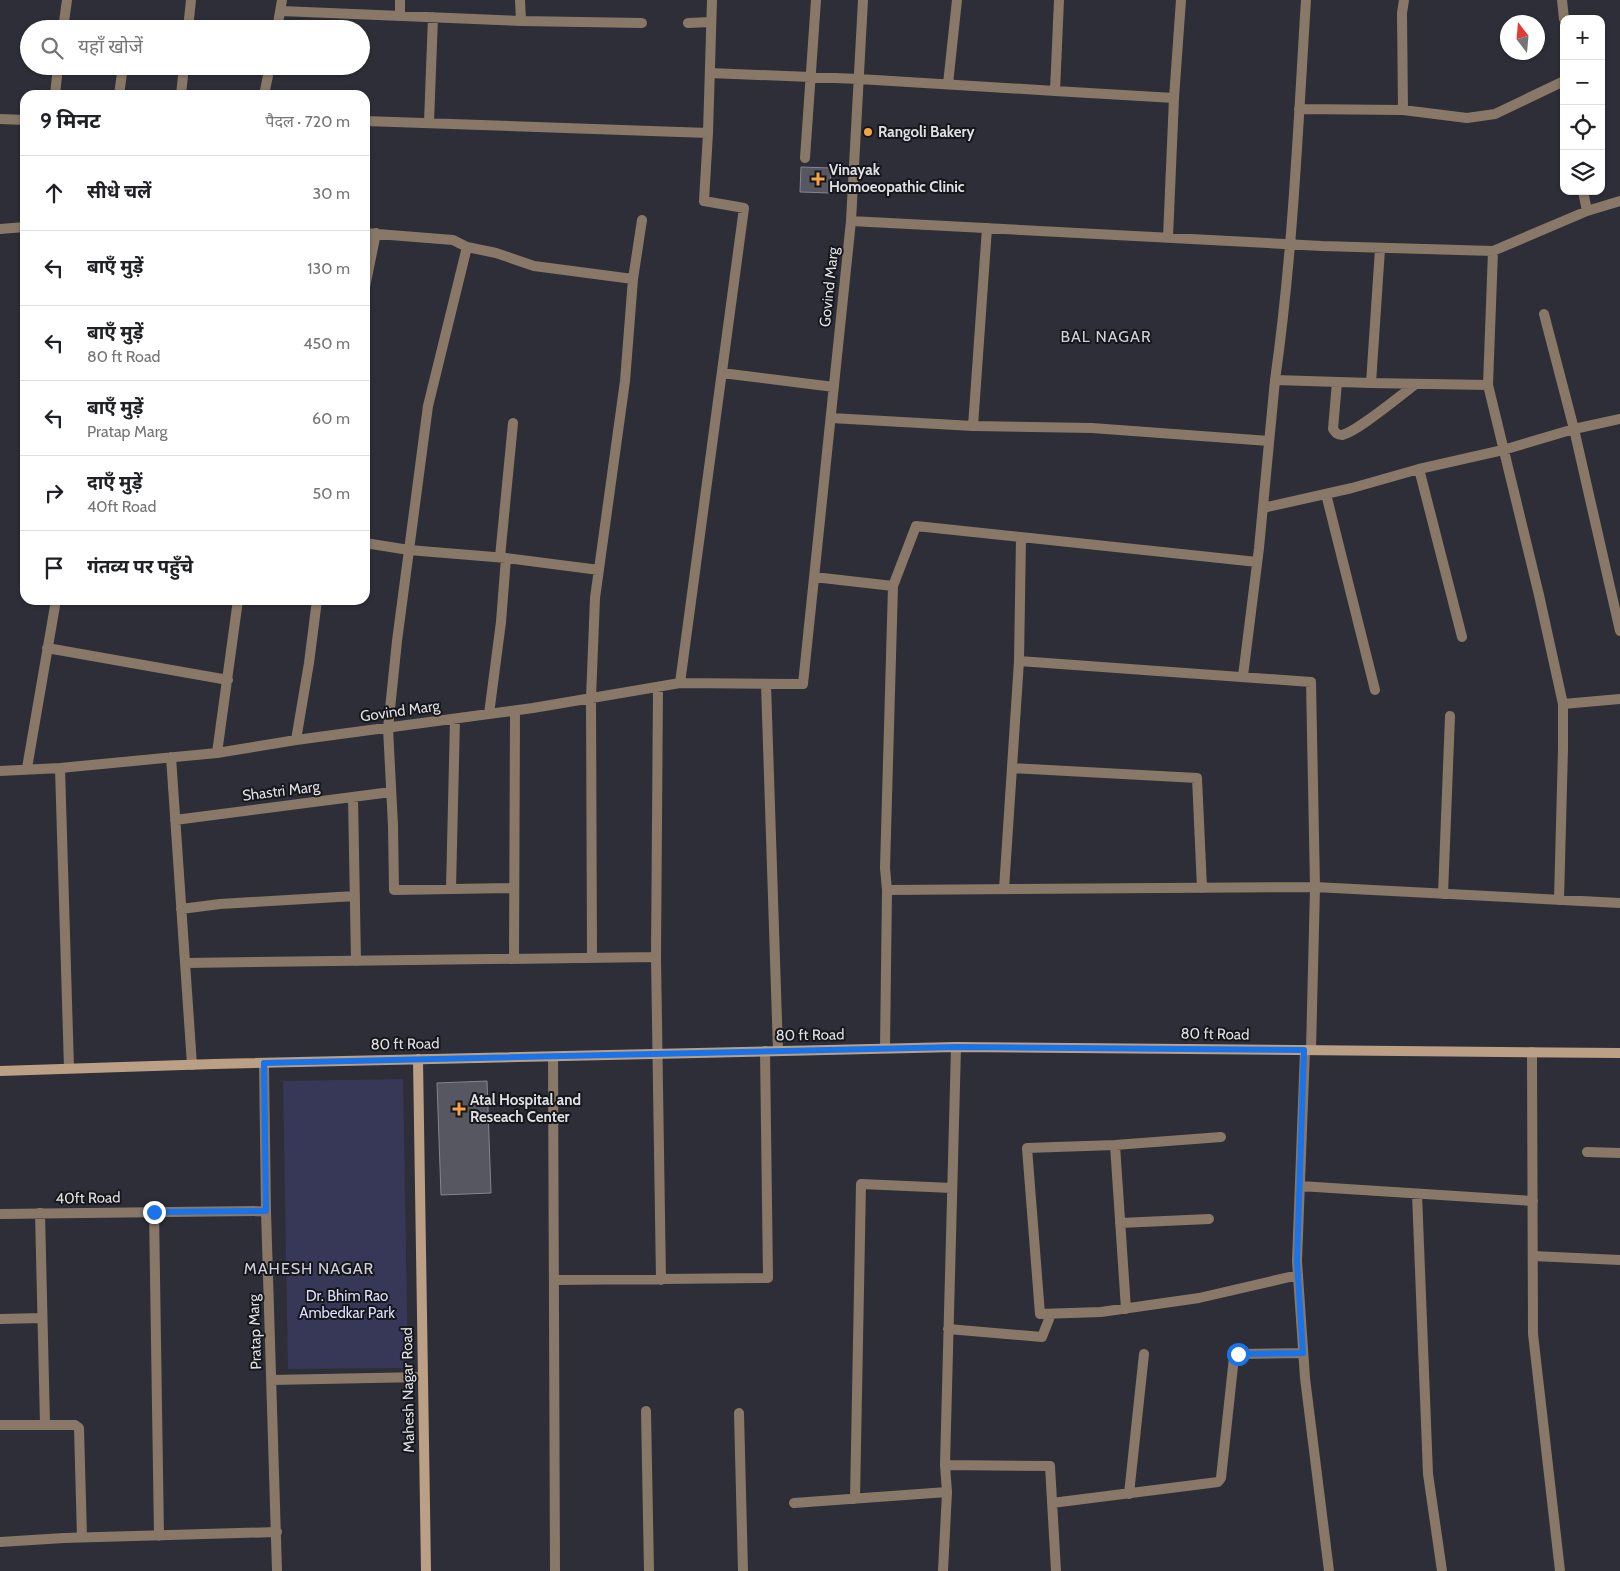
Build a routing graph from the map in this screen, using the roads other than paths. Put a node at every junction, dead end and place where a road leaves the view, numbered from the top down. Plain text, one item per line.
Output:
1 (66, 0) edge
2 (191, 0) edge
3 (282, 0) edge
4 (400, 0) edge
5 (520, 0) edge
6 (712, 0) edge
7 (816, 0) edge
8 (863, 0) edge
9 (957, 0) edge
10 (1059, 0) edge
11 (1181, 0) edge
12 (1306, 0) edge
13 (1404, 0) edge
14 (1562, 0) edge
15 (280, 11) junction
16 (1564, 15) edge
17 (400, 16) junction
18 (433, 17) junction
19 (64, 20) edge
20 (189, 20) edge
21 (278, 20) edge
22 (521, 21) junction
23 (712, 22) junction
24 (642, 23) dead end
25 (688, 23) dead end
26 (710, 73) junction
27 (57, 75) edge
28 (122, 75) edge
29 (183, 75) edge
30 (268, 75) edge
31 (811, 77) junction
32 (859, 79) junction
33 (1560, 83) edge
34 (948, 84) junction
35 (56, 90) edge
36 (120, 90) edge
37 (182, 90) edge
38 (265, 90) edge
39 (1055, 91) junction
40 (1174, 98) junction
41 (1299, 110) junction
42 (1404, 110) junction
43 (0, 119) edge
44 (20, 120) edge
45 (370, 121) edge
46 (429, 122) junction
47 (708, 133) junction
48 (805, 158) dead end
49 (1584, 195) edge
50 (1620, 201) edge
51 (1587, 212) junction
52 (642, 220) dead end
53 (851, 221) junction
54 (20, 228) edge
55 (987, 228) junction
56 (0, 229) edge
57 (370, 233) edge
58 (376, 234) junction
59 (1168, 237) junction
60 (1289, 244) junction
61 (467, 247) junction
62 (1380, 249) junction
63 (1493, 251) junction
64 (370, 263) edge
65 (633, 279) junction
66 (1544, 314) dead end
67 (722, 374) junction
68 (1274, 380) junction
69 (1337, 382) junction
70 (1371, 383) junction
71 (1416, 384) junction
72 (1488, 385) junction
73 (834, 387) junction
74 (831, 418) junction
75 (1620, 419) edge
76 (513, 423) dead end
77 (972, 426) junction
78 (1574, 430) junction
79 (1269, 441) junction
80 (1502, 450) junction
81 (1418, 470) junction
82 (1326, 494) junction
83 (1263, 508) junction
84 (1021, 537) junction
85 (370, 545) edge
86 (409, 550) junction
87 (503, 557) junction
88 (1257, 562) junction
89 (599, 570) junction
90 (814, 577) junction
91 (893, 586) junction
92 (55, 605) edge
93 (237, 605) edge
94 (316, 605) edge
95 (1620, 631) edge
96 (1462, 637) dead end
97 (47, 648) junction
98 (1019, 661) junction
99 (1243, 676) junction
100 (228, 680) junction
101 (680, 683) junction
102 (766, 684) junction
103 (658, 687) junction
104 (1375, 690) dead end
105 (591, 698) junction
106 (1620, 699) edge
107 (1563, 704) junction
108 (515, 711) junction
109 (489, 714) junction
110 (1450, 716) dead end
111 (455, 719) junction
112 (388, 728) junction
113 (296, 740) junction
114 (217, 753) junction
115 (171, 757) junction
116 (27, 768) junction
117 (60, 768) junction
118 (1012, 768) junction
119 (0, 770) edge
120 (391, 792) junction
121 (353, 797) junction
122 (175, 820) junction
123 (1315, 887) junction
124 (514, 888) junction
125 (1202, 888) junction
126 (451, 889) junction
127 (1004, 889) junction
128 (887, 890) junction
129 (1443, 894) junction
130 (355, 896) junction
131 (1559, 900) junction
132 (1620, 903) edge
133 (181, 908) junction
134 (592, 958) junction
135 (656, 958) junction
136 (514, 959) junction
137 (356, 961) junction
138 (185, 963) junction
139 (956, 1047) junction
140 (885, 1048) junction
141 (1308, 1050) junction
142 (765, 1051) junction
143 (778, 1051) junction
144 (1532, 1052) junction
145 (658, 1053) junction
146 (1620, 1053) edge
147 (553, 1057) junction
148 (418, 1059) junction
149 (264, 1063) junction
150 (192, 1065) junction
151 (69, 1068) junction
152 (0, 1071) edge
153 (1221, 1137) dead end
154 (1115, 1145) junction
155 (1587, 1152) dead end
156 (1620, 1153) edge
157 (1300, 1186) junction
158 (952, 1188) junction
159 (1416, 1194) junction
160 (1533, 1201) junction
161 (266, 1211) junction
162 (154, 1212) junction
163 (40, 1213) junction
164 (0, 1214) edge
165 (1209, 1219) dead end
166 (1120, 1222) junction
167 (1533, 1256) junction
168 (1620, 1260) edge
169 (1298, 1275) junction
170 (555, 1280) junction
171 (661, 1280) junction
172 (1126, 1309) junction
173 (1051, 1314) junction
174 (41, 1318) junction
175 (0, 1319) edge
176 (948, 1329) junction
177 (1303, 1353) junction
178 (1144, 1354) dead end
179 (423, 1377) junction
180 (271, 1380) junction
181 (646, 1411) dead end
182 (739, 1413) dead end
183 (45, 1424) junction
184 (0, 1425) edge
185 (945, 1465) junction
186 (947, 1492) junction
187 (1129, 1494) junction
188 (855, 1499) junction
189 (794, 1502) dead end
190 (1052, 1503) junction
191 (277, 1532) junction
192 (159, 1536) junction
193 (82, 1537) junction
194 (0, 1542) edge
195 (277, 1571) edge
196 (426, 1571) edge
197 (555, 1571) edge
198 (649, 1571) edge
199 (743, 1571) edge
200 (943, 1571) edge
201 (1056, 1571) edge
202 (1329, 1571) edge
203 (1442, 1571) edge
204 (1560, 1571) edge

1 - 19 street
2 - 20 street
3 - 15 street
4 - 17 street
5 - 22 street
6 - 23 street
7 - 31 street
8 - 32 street, Govind Marg
9 - 34 street
10 - 39 street
11 - 40 street
12 - 41 street
13 - 42 street
14 - 16 street
15 - 17 street
15 - 21 street
17 - 18 street
18 - 22 street
18 - 46 street
22 - 24 street
23 - 25 street
23 - 26 street
26 - 31 street
26 - 47 street
27 - 35 street
28 - 36 street
29 - 37 street
30 - 38 street
31 - 32 street
31 - 48 street
32 - 34 street
32 - 53 street, Govind Marg
33 - 42 street
34 - 39 street
39 - 40 street
40 - 59 street
41 - 42 street
41 - 60 street
43 - 44 street
45 - 46 street
46 - 47 street
47 - 67 street
49 - 51 street
50 - 51 street
51 - 63 street
52 - 65 street
53 - 55 street
53 - 73 street, Govind Marg
54 - 56 street
55 - 59 street
55 - 77 street
57 - 58 street
58 - 61 street
58 - 64 street
59 - 60 street
60 - 62 street
60 - 68 street
61 - 65 street
61 - 86 street
62 - 63 street
62 - 70 street
63 - 72 street
65 - 89 street
66 - 78 street
67 - 73 street
67 - 101 street
68 - 69 street
68 - 79 street
69 - 70 street
69 - 71 street
70 - 71 street
71 - 72 street
72 - 80 street
73 - 74 street, Govind Marg
74 - 77 street
74 - 90 street, Govind Marg
75 - 78 street
76 - 87 street
77 - 79 street
78 - 80 street
78 - 95 street
79 - 83 street
80 - 81 street
80 - 107 street
81 - 82 street
81 - 96 street
82 - 83 street
82 - 104 street
83 - 88 street
84 - 88 street
84 - 91 street
84 - 98 street
85 - 86 street
86 - 87 street
86 - 112 street
87 - 89 street
87 - 109 street
88 - 99 street
89 - 105 street
90 - 91 street
90 - 102 street, Govind Marg
91 - 128 street
92 - 97 street
93 - 100 street
94 - 113 street
97 - 100 street
97 - 116 street
98 - 99 street
98 - 118 street
99 - 123 street
100 - 114 street
101 - 102 street, Govind Marg
101 - 103 street, Govind Marg
102 - 143 street
103 - 105 street, Govind Marg
103 - 135 street
105 - 108 street, Govind Marg
105 - 134 street
106 - 107 street
107 - 131 street
108 - 109 street, Govind Marg
108 - 124 street
109 - 111 street, Govind Marg
110 - 129 street
111 - 112 street, Govind Marg
111 - 126 street
112 - 113 street, Govind Marg
112 - 120 street
113 - 114 street, Govind Marg
114 - 115 street, Govind Marg
115 - 117 street, Govind Marg
115 - 122 street
116 - 117 street, Govind Marg
116 - 119 street, Govind Marg
117 - 151 street
118 - 125 street
118 - 127 street
120 - 121 street, Shastri Marg
120 - 126 street
121 - 122 street, Shastri Marg
121 - 130 street
122 - 133 street
123 - 125 street
123 - 129 street
123 - 141 street
124 - 126 street
124 - 136 street
125 - 127 street
127 - 128 street
128 - 140 street
129 - 131 street
130 - 133 street
130 - 137 street
131 - 132 street
133 - 138 street
134 - 135 street
134 - 136 street
135 - 145 street
136 - 137 street
137 - 138 street
138 - 150 street
139 - 140 street, 80 ft Road
139 - 141 street, 80 ft Road
139 - 158 street
140 - 143 street, 80 ft Road
141 - 144 street, 80 ft Road
141 - 157 street
142 - 143 street, 80 ft Road
142 - 145 street, 80 ft Road
142 - 171 street
144 - 146 street, 80 ft Road
144 - 160 street
145 - 147 street, 80 ft Road
145 - 171 street
147 - 148 street, 80 ft Road
147 - 170 street
148 - 149 street, 80 ft Road
148 - 179 street, Mahesh Nagar Road
149 - 150 street, 80 ft Road
149 - 161 street, Pratap Marg
150 - 151 street, 80 ft Road
151 - 152 street, 80 ft Road
153 - 154 street
154 - 166 street
154 - 173 street
155 - 156 street
157 - 159 street
157 - 169 street
158 - 176 street
158 - 188 street
159 - 160 street
159 - 203 street
160 - 167 street
161 - 162 street, 40ft Road
161 - 180 street, Pratap Marg
162 - 163 street, 40ft Road
162 - 192 street
163 - 164 street, 40ft Road
163 - 174 street
165 - 166 street
166 - 172 street
167 - 168 street
167 - 204 street
169 - 172 street
169 - 177 street
170 - 171 street
170 - 197 street
172 - 173 street
173 - 176 street
174 - 175 street
174 - 183 street
176 - 185 street
177 - 187 street
177 - 202 street
178 - 187 street
179 - 180 street
179 - 196 street, Mahesh Nagar Road
180 - 191 street, Pratap Marg
181 - 198 street
182 - 199 street
183 - 184 street
183 - 193 street
185 - 186 street
185 - 190 street
186 - 188 street
186 - 200 street
187 - 190 street
188 - 189 street
190 - 201 street
191 - 192 street
191 - 195 street, Pratap Marg
192 - 193 street
193 - 194 street

